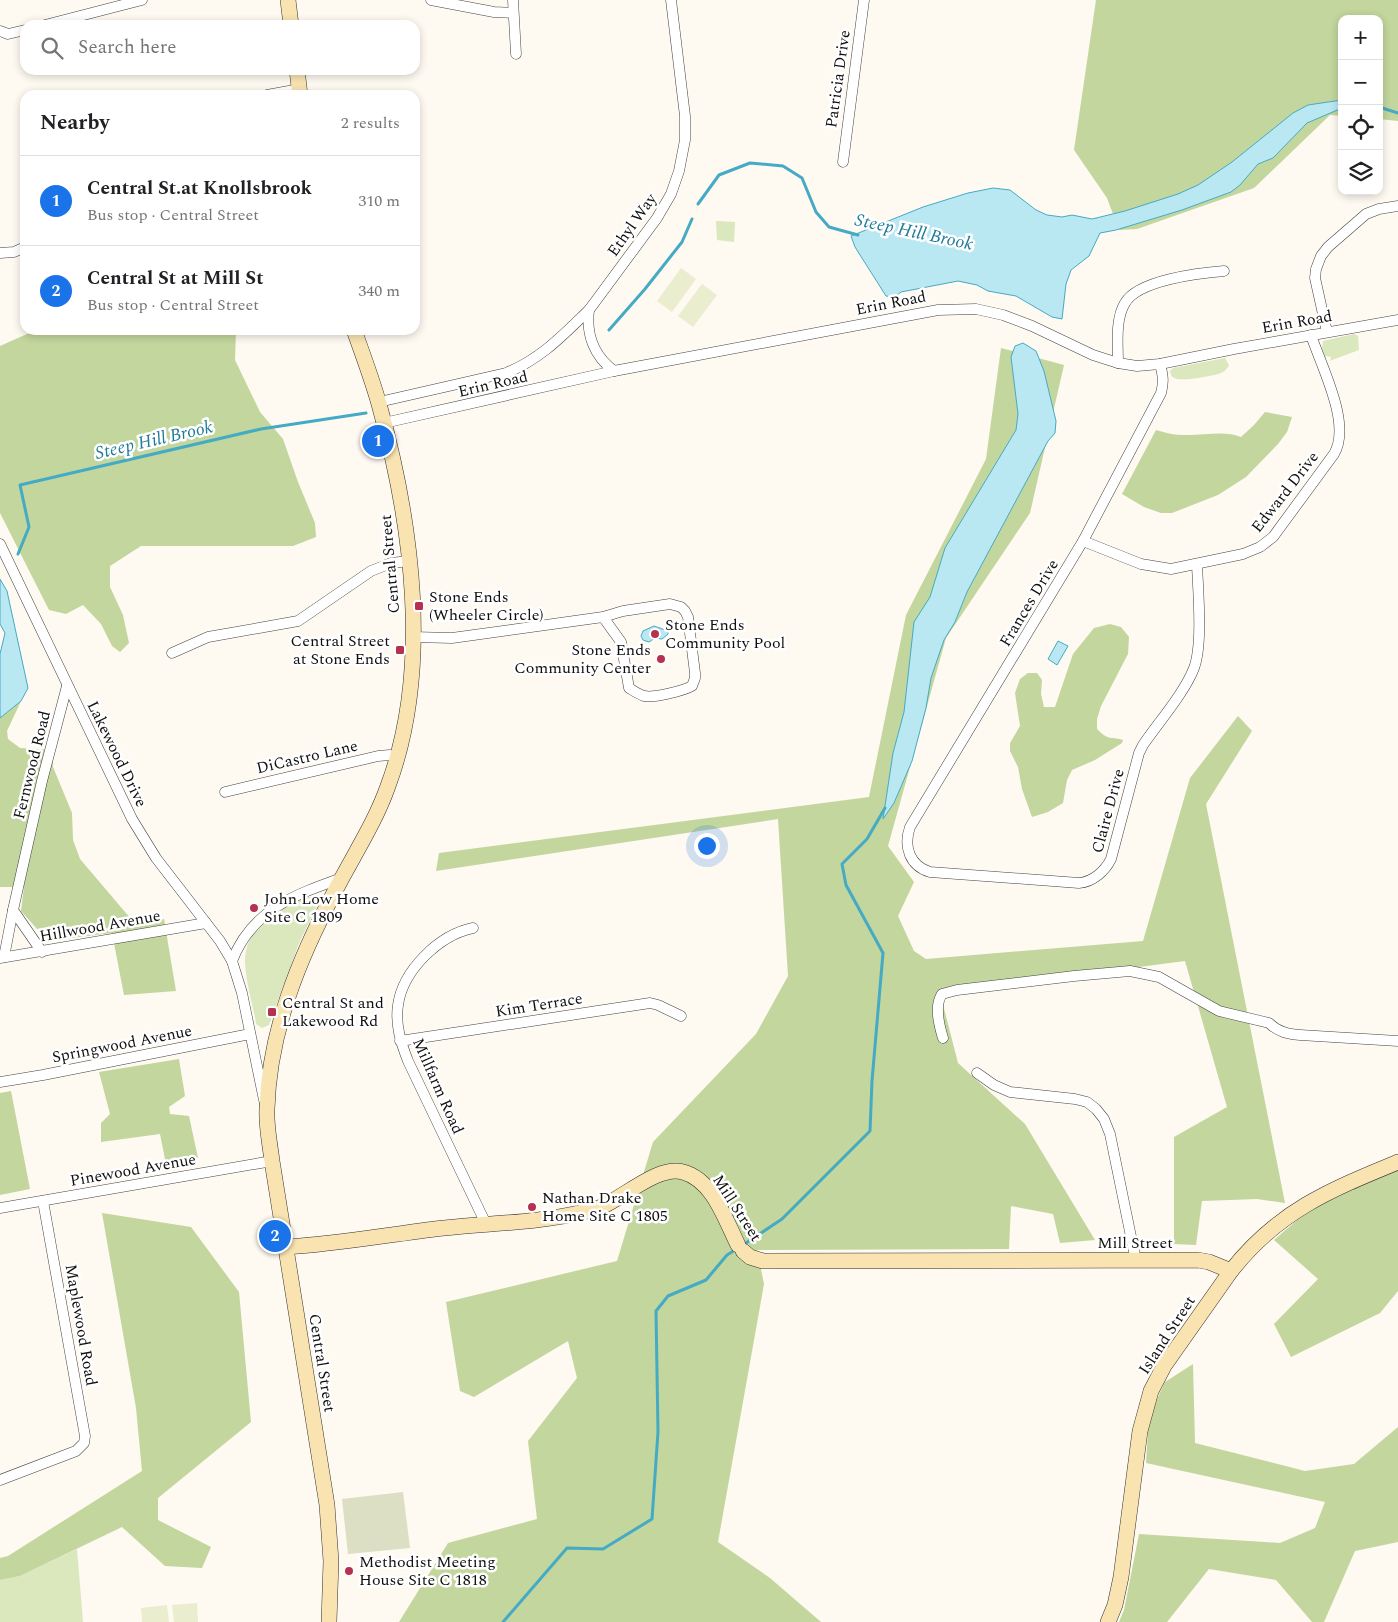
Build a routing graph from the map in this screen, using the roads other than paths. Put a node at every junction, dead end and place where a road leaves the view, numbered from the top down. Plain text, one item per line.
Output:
1 (142, 0) edge
2 (288, 0) edge
3 (431, 0) edge
4 (514, 0) edge
5 (671, 0) edge
6 (864, 0) edge
7 (513, 13) junction
8 (64, 20) edge
9 (291, 20) edge
10 (0, 31) edge
11 (20, 31) edge
12 (516, 54) dead end
13 (298, 75) edge
14 (300, 90) edge
15 (843, 162) dead end
16 (1398, 206) edge
17 (20, 249) edge
18 (0, 253) edge
19 (1224, 271) dead end
20 (589, 310) junction
21 (1398, 320) edge
22 (1327, 332) junction
23 (356, 335) edge
24 (1311, 335) junction
25 (1118, 363) junction
26 (1160, 364) junction
27 (614, 371) junction
28 (379, 402) junction
29 (384, 423) junction
30 (1083, 541) junction
31 (0, 544) edge
32 (409, 561) junction
33 (1197, 564) junction
34 (603, 617) junction
35 (413, 637) junction
36 (172, 652) dead end
37 (67, 686) junction
38 (397, 757) junction
39 (225, 792) dead end
40 (908, 851) joint
41 (342, 878) junction
42 (13, 910) junction
43 (206, 923) junction
44 (473, 928) dead end
45 (42, 952) junction
46 (2, 957) edge
47 (232, 962) junction
48 (681, 1016) dead end
49 (250, 1034) junction
50 (942, 1038) dead end
51 (400, 1041) junction
52 (1398, 1041) edge
53 (977, 1072) dead end
54 (0, 1082) edge
55 (266, 1111) junction
56 (272, 1161) junction
57 (1398, 1162) edge
58 (43, 1201) junction
59 (0, 1208) edge
60 (486, 1224) junction
61 (286, 1247) junction
62 (1136, 1261) junction
63 (1231, 1271) junction
64 (0, 1480) edge
65 (329, 1622) edge
66 (1108, 1622) edge

1 - 8 street
2 - 9 street
3 - 7 street
4 - 7 street
5 - 20 street, Ethyl Way
6 - 15 street, Patricia Drive
7 - 12 street
10 - 11 street
13 - 14 street
16 - 22 street
17 - 18 street
19 - 25 street
20 - 27 street
20 - 28 street, Ethyl Way
21 - 22 street, Erin Road
22 - 24 street, Erin Road
23 - 28 street, Central Street
24 - 26 street, Erin Road
24 - 33 street, Edward Drive
25 - 26 street, Erin Road
25 - 27 street, Erin Road
26 - 30 street, Frances Drive
27 - 29 street, Erin Road
28 - 29 street, Central Street
29 - 32 street, Central Street
30 - 33 street, Edward Drive
30 - 40 street, Frances Drive
31 - 37 street, Lakewood Drive
32 - 35 street, Central Street
32 - 36 street
33 - 40 street, Claire Drive
34 - 34 street
34 - 35 street
35 - 38 street, Central Street
37 - 42 street, Fernwood Road
37 - 43 street, Lakewood Drive
38 - 39 street, DiCastro Lane
38 - 41 street, Central Street
41 - 47 street
41 - 55 street, Central Street
42 - 45 street
42 - 46 street, Fernwood Road
43 - 45 street, Hillwood Avenue
43 - 47 street, Lakewood Drive
44 - 51 street, Millfarm Road
45 - 46 street, Hillwood Avenue
47 - 49 street, Central Street
48 - 51 street, Kim Terrace
49 - 54 street, Springwood Avenue
49 - 55 street, Central Street
50 - 52 street
51 - 60 street, Millfarm Road
53 - 62 street
55 - 56 street, Central Street
56 - 58 street, Pinewood Avenue
56 - 61 street, Central Street
57 - 63 street, Island Street
58 - 59 street, Pinewood Avenue
58 - 64 street, Maplewood Road
60 - 61 street, Mill Street
60 - 62 street, Mill Street
61 - 65 street, Central Street
62 - 63 street, Mill Street
63 - 66 street, Island Street

